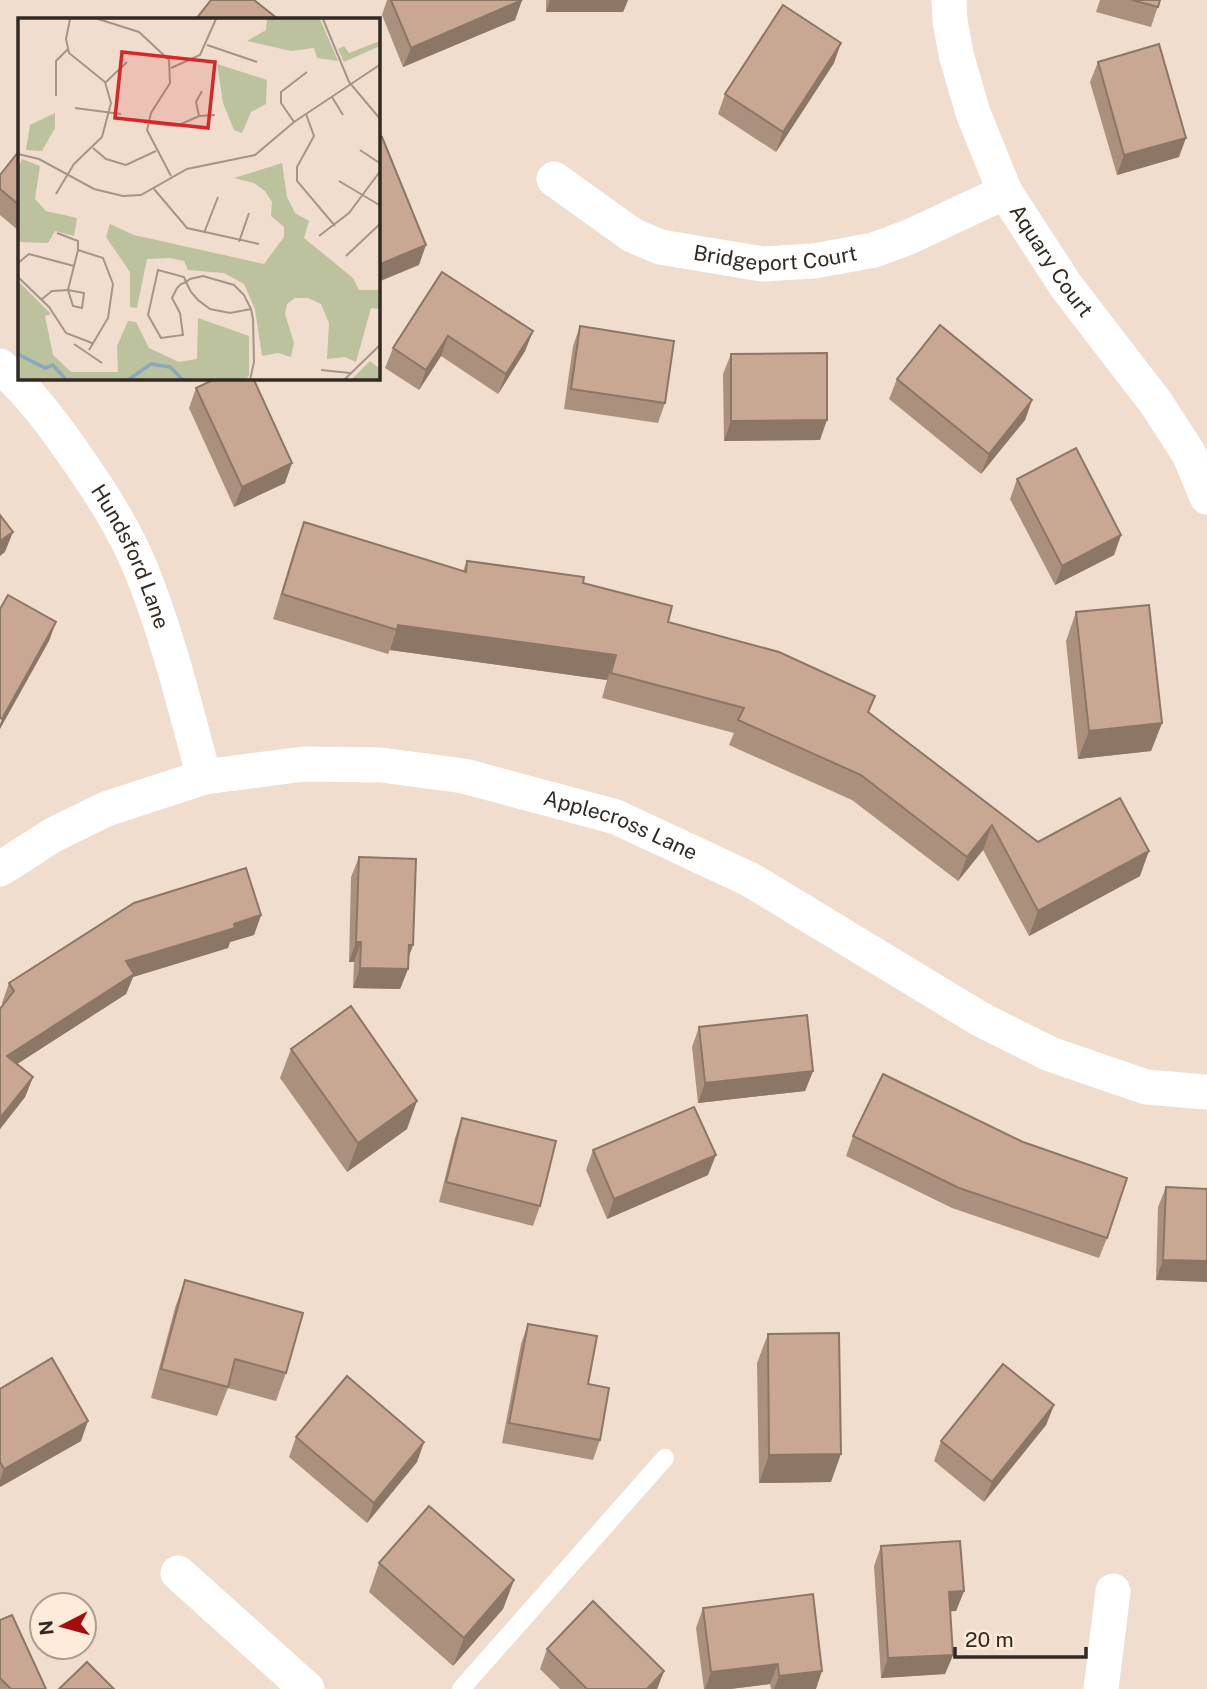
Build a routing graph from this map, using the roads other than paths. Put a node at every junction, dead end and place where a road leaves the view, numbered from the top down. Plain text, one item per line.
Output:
1 (949, 0) edge
2 (554, 178) dead end
3 (1005, 192) junction
4 (0, 366) edge
5 (1207, 497) edge
6 (204, 777) junction
7 (0, 869) edge
8 (1207, 1093) edge
9 (665, 1458) dead end
10 (178, 1573) dead end
11 (1113, 1591) dead end
12 (307, 1689) edge
13 (461, 1689) edge
14 (1101, 1689) edge

1 - 3 street, Aquary Court
2 - 3 street, Bridgeport Court
3 - 5 street, Aquary Court
4 - 6 street, Hundsford Lane
6 - 7 street, Applecross Lane
6 - 8 street, Applecross Lane
9 - 13 lane
10 - 12 street
11 - 14 street

